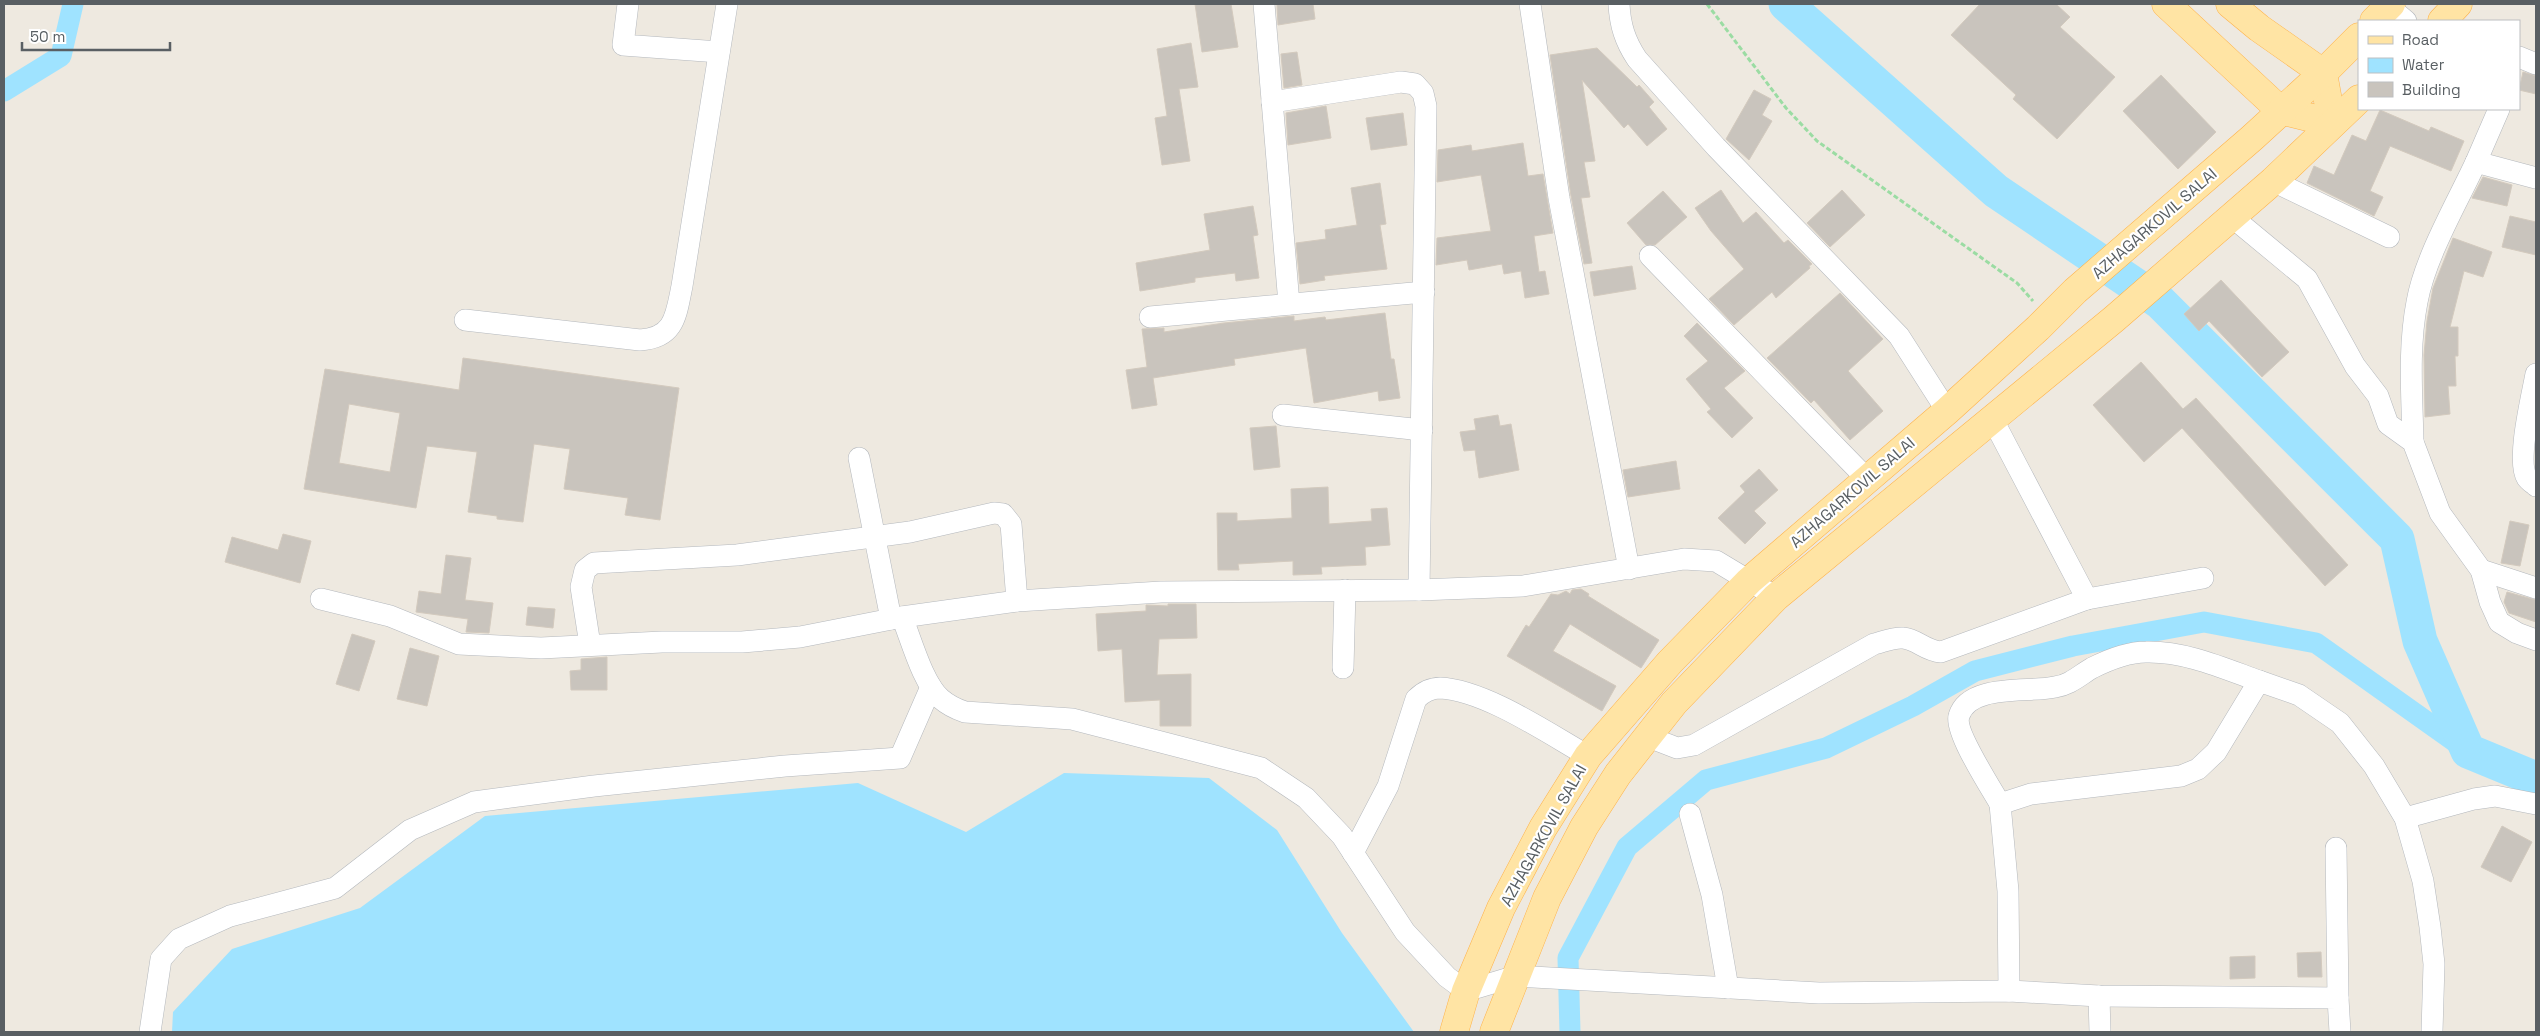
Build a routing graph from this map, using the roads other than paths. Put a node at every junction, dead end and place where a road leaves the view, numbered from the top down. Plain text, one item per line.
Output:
1 (628, 4) edge
2 (727, 4) edge
3 (1264, 4) edge
4 (1530, 4) edge
5 (1619, 4) edge
6 (2166, 4) edge
7 (2230, 4) edge
8 (2358, 38) edge
9 (719, 52) junction
10 (2323, 73) junction
11 (2358, 100) edge
12 (1272, 102) junction
13 (2280, 110) junction
14 (2499, 110) edge
15 (2332, 123) junction
16 (2476, 162) junction
17 (2536, 178) edge
18 (2273, 181) junction
19 (2232, 217) junction
20 (2389, 237) dead end
21 (1650, 256) dead end
22 (1424, 292) junction
23 (1289, 304) junction
24 (1150, 317) dead end
25 (465, 320) dead end
26 (2536, 374) edge
27 (1947, 411) junction
28 (1282, 415) dead end
29 (1993, 420) junction
30 (1422, 430) junction
31 (2412, 442) junction
32 (859, 458) dead end
33 (1866, 479) junction
34 (2536, 486) edge
35 (874, 536) junction
36 (1629, 569) junction
37 (2482, 570) junction
38 (2203, 578) dead end
39 (1750, 581) junction
40 (2536, 588) edge
41 (1345, 590) junction
42 (1419, 590) junction
43 (1776, 597) junction
44 (321, 599) dead end
45 (2087, 599) junction
46 (1017, 601) junction
47 (896, 618) junction
48 (2536, 640) edge
49 (590, 645) junction
50 (1343, 668) dead end
51 (2259, 681) junction
52 (931, 686) junction
53 (1646, 736) junction
54 (1588, 756) junction
55 (2000, 804) junction
56 (2536, 804) edge
57 (1690, 814) dead end
58 (2405, 818) junction
59 (2336, 848) dead end
60 (1353, 852) junction
61 (1516, 976) junction
62 (1728, 988) junction
63 (1466, 991) junction
64 (2009, 991) junction
65 (2099, 996) junction
66 (2338, 998) junction
67 (150, 1032) edge
68 (1454, 1032) edge
69 (1494, 1032) edge
70 (2100, 1032) edge
71 (2340, 1032) edge
72 (2432, 1032) edge

1 - 9 street
2 - 9 street
3 - 12 street
4 - 36 street
5 - 27 street
6 - 13 main road
7 - 10 main road
8 - 10 main road, AZHAGARKOVIL SALAI
9 - 25 street
10 - 13 main road, AZHAGARKOVIL SALAI
10 - 15 main road
11 - 15 main road, AZHAGARKOVIL SALAI
12 - 22 street
12 - 23 street
13 - 15 main road
13 - 27 main road, AZHAGARKOVIL SALAI
14 - 16 street
15 - 18 main road, AZHAGARKOVIL SALAI
16 - 17 street
16 - 31 street
18 - 19 main road, AZHAGARKOVIL SALAI
18 - 20 street
19 - 29 main road, AZHAGARKOVIL SALAI
19 - 31 street
21 - 33 street
22 - 23 street
22 - 30 street
23 - 24 street
26 - 34 street
27 - 33 main road, AZHAGARKOVIL SALAI
28 - 30 street
29 - 43 main road, AZHAGARKOVIL SALAI
29 - 45 street
30 - 42 street
31 - 37 street
32 - 35 street
33 - 39 main road, AZHAGARKOVIL SALAI
35 - 46 street
35 - 47 street
35 - 49 street
36 - 39 street
36 - 42 street
37 - 40 street
37 - 48 street
38 - 45 street
39 - 43 street
39 - 54 main road, AZHAGARKOVIL SALAI
41 - 42 street
41 - 46 street
41 - 50 street
43 - 53 main road, AZHAGARKOVIL SALAI
44 - 49 street
45 - 53 street
46 - 47 street
47 - 49 street
47 - 52 street
51 - 55 street
51 - 55 street
51 - 58 street
52 - 60 street
52 - 67 street
53 - 61 main road, AZHAGARKOVIL SALAI
54 - 60 street
54 - 63 main road, AZHAGARKOVIL SALAI
55 - 64 street
56 - 58 street
57 - 62 street
58 - 72 street
59 - 66 street
60 - 63 street
61 - 62 street
61 - 63 street
61 - 69 main road, AZHAGARKOVIL SALAI
62 - 64 street
63 - 68 main road, AZHAGARKOVIL SALAI
64 - 65 street
65 - 66 street
65 - 70 street
66 - 71 street

